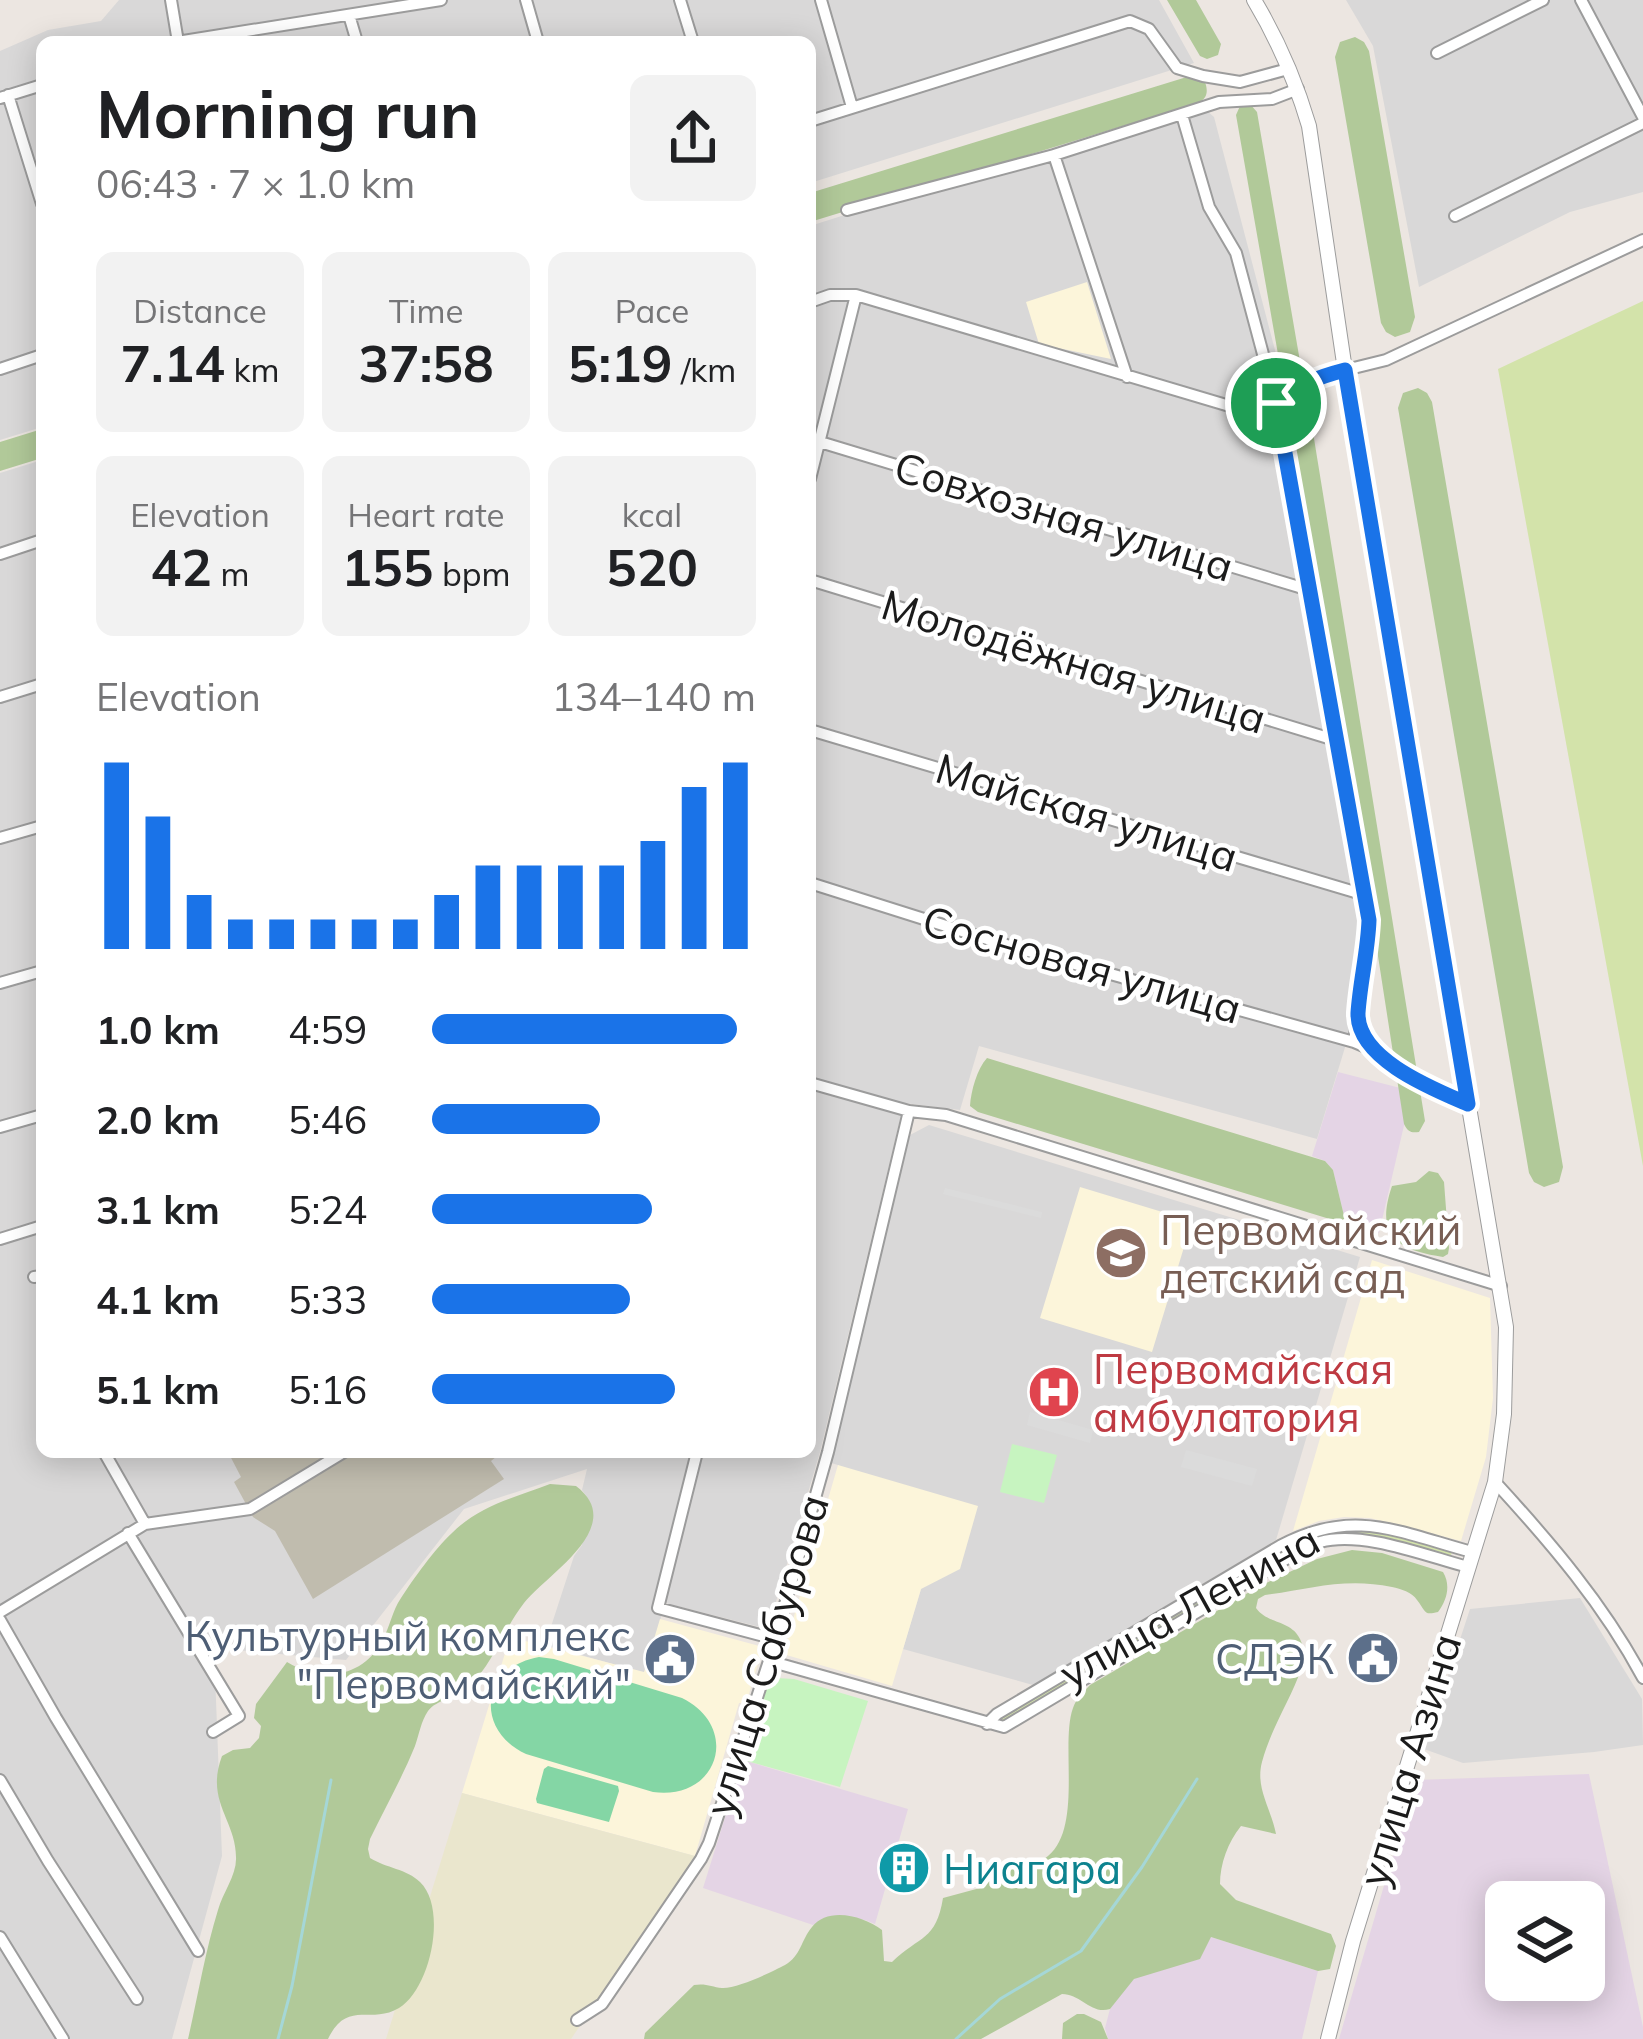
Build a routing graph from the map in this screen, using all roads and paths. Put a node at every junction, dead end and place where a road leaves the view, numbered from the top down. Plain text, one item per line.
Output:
1 (171, 0) edge
2 (441, 0) edge
3 (526, 0) edge
4 (680, 0) edge
5 (821, 0) edge
6 (1253, 0) edge
7 (1543, 0) edge
8 (1581, 0) edge
9 (349, 15) junction
10 (177, 36) edge
11 (216, 36) edge
12 (355, 36) edge
13 (536, 36) edge
14 (691, 36) edge
15 (1437, 53) dead end
16 (1288, 68) junction
17 (36, 87) edge
18 (1298, 89) junction
19 (4, 96) edge
20 (852, 107) junction
21 (1182, 115) junction
22 (816, 119) edge
23 (1643, 120) edge
24 (1054, 154) junction
25 (36, 187) edge
26 (847, 210) dead end
27 (1455, 216) dead end
28 (1643, 240) edge
29 (856, 295) junction
30 (816, 300) edge
31 (36, 357) edge
32 (0, 369) edge
33 (1345, 370) junction
34 (1127, 377) junction
35 (1276, 403) junction
36 (816, 448) edge
37 (36, 543) edge
38 (0, 554) edge
39 (816, 582) edge
40 (1309, 590) junction
41 (36, 685) edge
42 (0, 697) edge
43 (816, 732) edge
44 (1337, 741) junction
45 (36, 828) edge
46 (0, 838) edge
47 (816, 886) edge
48 (1364, 896) junction
49 (36, 972) edge
50 (0, 983) edge
51 (1358, 1019) junction
52 (1354, 1042) junction
53 (1373, 1050) junction
54 (816, 1084) edge
55 (1468, 1104) junction
56 (909, 1111) junction
57 (36, 1116) edge
58 (0, 1127) edge
59 (36, 1228) edge
60 (0, 1239) edge
61 (1501, 1286) junction
62 (107, 1458) edge
63 (334, 1458) edge
64 (695, 1458) edge
65 (1495, 1482) junction
66 (145, 1524) junction
67 (128, 1533) junction
68 (1470, 1560) junction
69 (0, 1616) edge
70 (775, 1639) junction
71 (769, 1661) junction
72 (1643, 1678) edge
73 (213, 1732) dead end
74 (0, 1780) edge
75 (0, 1937) edge
76 (198, 1951) dead end
77 (137, 1999) dead end
78 (577, 2020) dead end
79 (63, 2039) edge
80 (1328, 2039) edge

1 - 10 street
2 - 9 street
3 - 13 street
4 - 14 street
5 - 20 street
6 - 16 street, улица Азина
7 - 15 street
8 - 23 street
9 - 11 street
9 - 12 street
16 - 18 street, улица Азина
16 - 20 street
17 - 19 street
18 - 21 street
18 - 33 street, улица Азина
19 - 25 street
20 - 22 street
21 - 24 street
21 - 35 street
23 - 27 street
24 - 26 street
24 - 34 street
28 - 33 street
29 - 30 street
29 - 34 street
29 - 36 street
31 - 32 street
33 - 35 street
33 - 55 street, улица Азина
34 - 35 street
35 - 40 street
36 - 40 street, Совхозная улица
37 - 38 street
39 - 44 street, Молодёжная улица
40 - 44 street
41 - 42 street
43 - 48 street, Майская улица
44 - 48 street
45 - 46 street
47 - 52 street, Сосновая улица
48 - 51 street
49 - 50 street
51 - 52 street
51 - 53 street
52 - 53 street, Сосновая улица
53 - 55 street, Сосновая улица
54 - 56 street
55 - 61 street, улица Азина
56 - 61 street
56 - 70 street, улица Сабурова
57 - 58 street
59 - 60 street
61 - 65 street, улица Азина
62 - 66 street
63 - 66 street
64 - 70 street
65 - 68 street, улица Азина
65 - 72 street
66 - 67 street
67 - 69 street
67 - 73 street
68 - 71 street, улица Ленина
68 - 80 street, улица Азина
69 - 76 street
70 - 71 street, улица Сабурова
71 - 78 street, улица Сабурова
74 - 77 street
75 - 79 street

